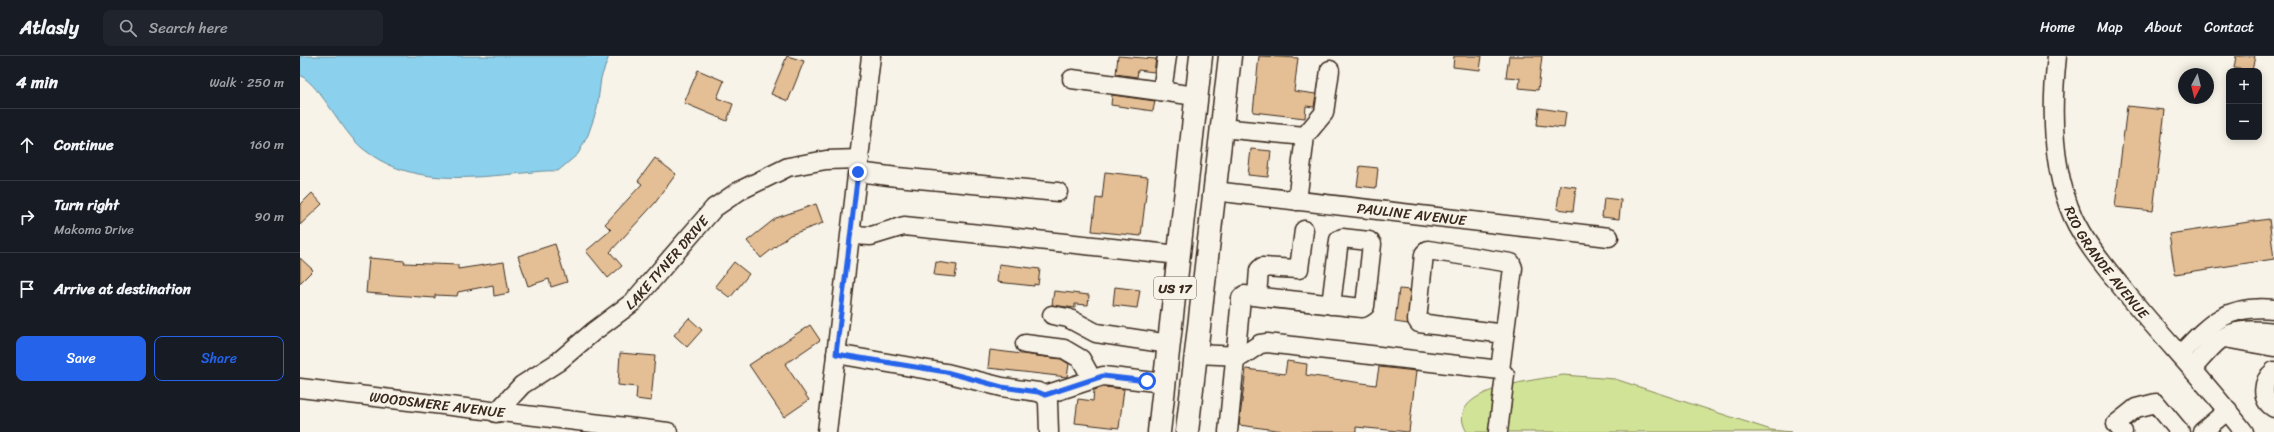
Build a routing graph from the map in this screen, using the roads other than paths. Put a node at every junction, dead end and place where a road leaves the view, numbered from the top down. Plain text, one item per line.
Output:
1 (871, 56) edge
2 (1167, 56) edge
3 (1201, 56) edge
4 (1230, 56) edge
5 (2057, 56) edge
6 (1330, 70) dead end
7 (1072, 79) dead end
8 (1162, 91) junction
9 (1196, 96) junction
10 (1221, 128) junction
11 (1305, 136) junction
12 (1191, 144) junction
13 (859, 165) junction
14 (1214, 191) junction
15 (1058, 192) dead end
16 (1297, 201) junction
17 (1183, 214) junction
18 (1304, 230) dead end
19 (851, 235) junction
20 (1609, 237) dead end
21 (1178, 255) junction
22 (1206, 256) junction
23 (1257, 296) junction
24 (1331, 305) dead end
25 (2274, 309) edge
26 (2240, 310) junction
27 (1052, 315) dead end
28 (2243, 331) junction
29 (2274, 332) edge
30 (1505, 334) junction
31 (2222, 338) junction
32 (1025, 344) dead end
33 (1169, 344) junction
34 (2274, 346) edge
35 (836, 354) junction
36 (1195, 354) junction
37 (2180, 355) junction
38 (1236, 356) junction
39 (2192, 369) junction
40 (1500, 370) junction
41 (2274, 371) edge
42 (1092, 379) junction
43 (1164, 383) junction
44 (300, 388) edge
45 (1045, 395) junction
46 (2274, 408) edge
47 (2228, 410) junction
48 (496, 413) junction
49 (668, 432) edge
50 (827, 432) edge
51 (1049, 432) edge
52 (1159, 432) edge
53 (1186, 432) edge
54 (1228, 432) edge
55 (1498, 432) edge
56 (2123, 432) edge
57 (2180, 432) edge
58 (2202, 432) edge
59 (2244, 432) edge

1 - 13 street
2 - 8 street
3 - 9 main road, US 17
4 - 10 main road, US 17
5 - 37 street, RIO GRANDE AVENUE
6 - 11 street
7 - 8 street
8 - 9 street
9 - 12 main road, US 17
10 - 11 street
10 - 14 main road, US 17
11 - 16 street
12 - 14 main road
12 - 17 main road, US 17
13 - 15 street, LAKE TYNER DRIVE
13 - 19 street
13 - 48 street, LAKE TYNER DRIVE
14 - 16 street, PAULINE AVENUE
14 - 22 main road, US 17
16 - 20 street, PAULINE AVENUE
17 - 21 main road, US 17
17 - 22 main road
18 - 23 street
19 - 21 street
19 - 35 street
21 - 33 main road, US 17
22 - 36 main road, US 17
23 - 24 street
23 - 38 street
25 - 26 street
26 - 28 street
26 - 37 street
27 - 33 street
28 - 29 street
28 - 31 street
30 - 30 street
30 - 40 street
31 - 34 street
31 - 39 street
32 - 42 street
33 - 43 main road, US 17
35 - 45 street
35 - 50 street
36 - 38 street
36 - 53 main road, US 17
37 - 39 street, RIO GRANDE AVENUE
38 - 40 street
38 - 54 street
39 - 47 street, RIO GRANDE AVENUE
40 - 55 street
41 - 46 street
42 - 43 street
42 - 45 street
43 - 52 main road, US 17
44 - 48 street, WOODSMERE AVENUE
45 - 51 street
47 - 58 street
47 - 59 street, RIO GRANDE AVENUE
48 - 49 street, WOODSMERE AVENUE
56 - 57 street

